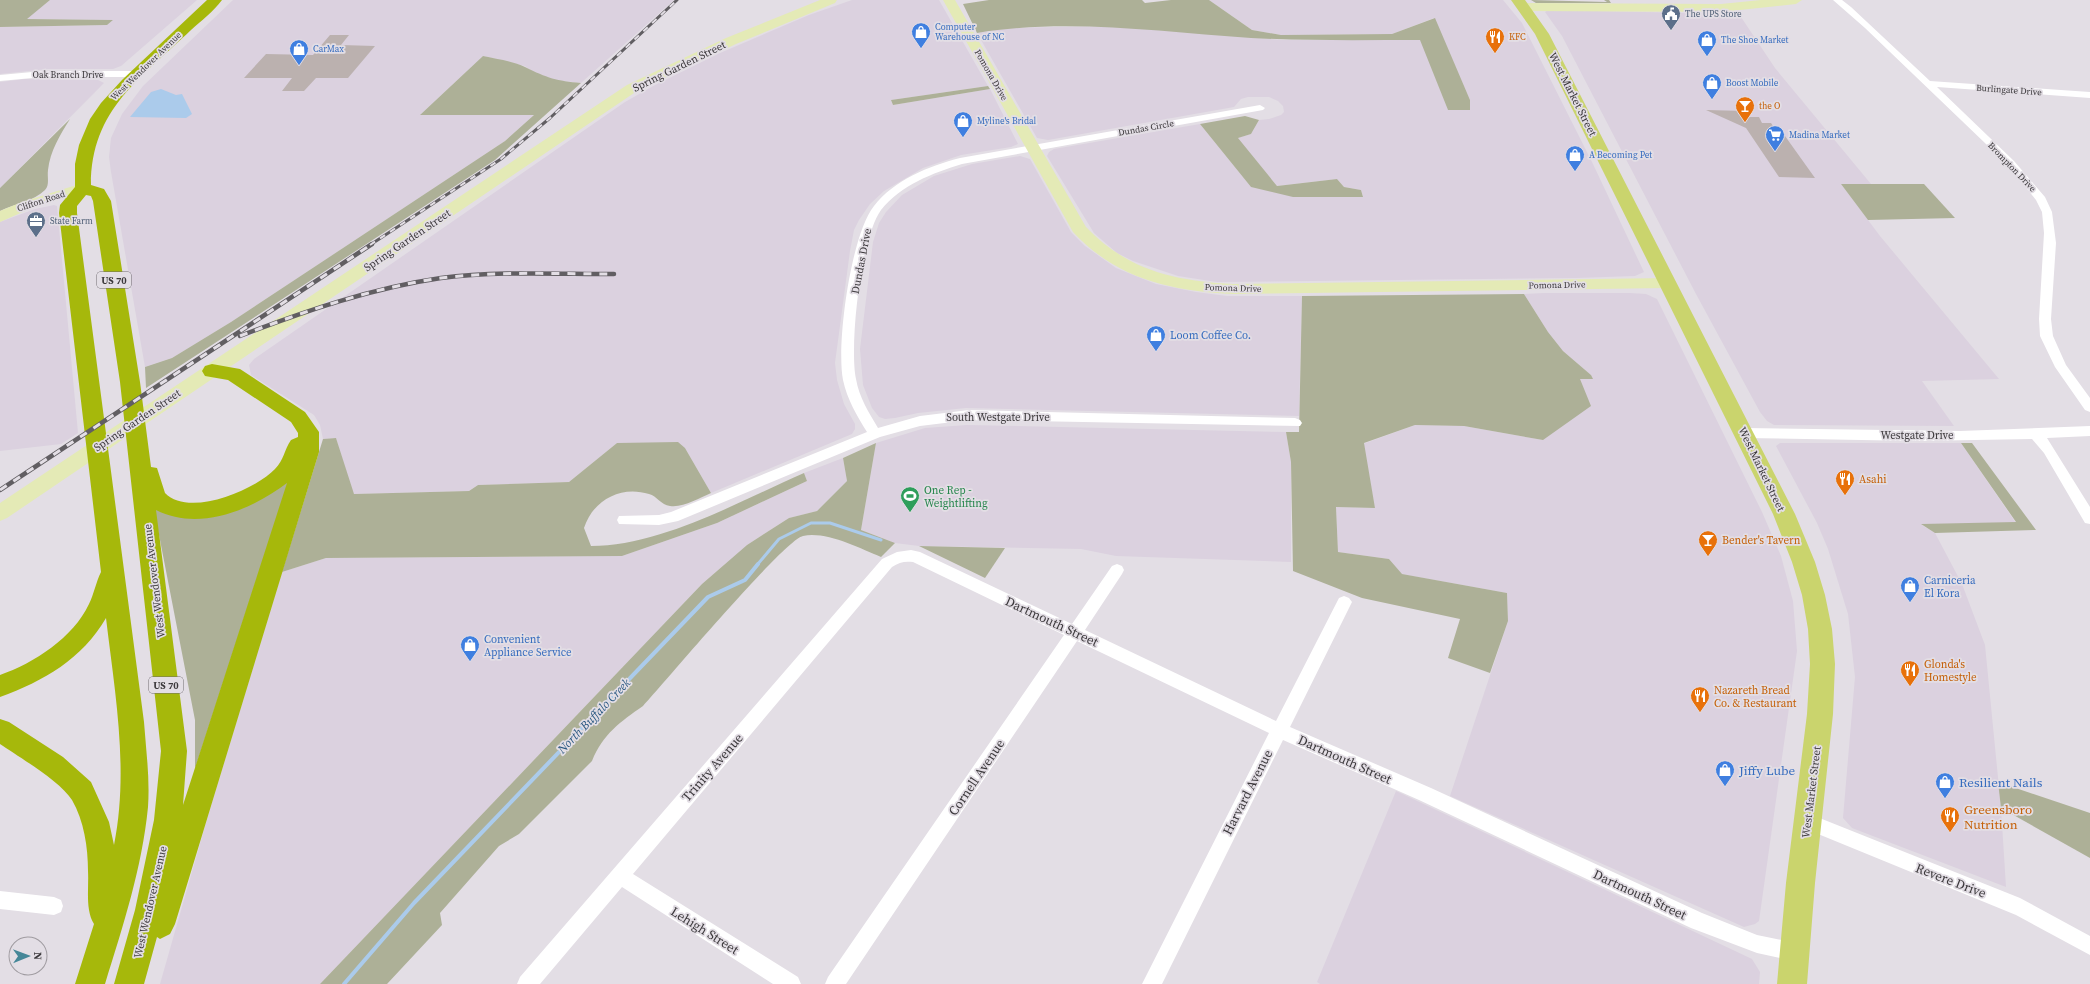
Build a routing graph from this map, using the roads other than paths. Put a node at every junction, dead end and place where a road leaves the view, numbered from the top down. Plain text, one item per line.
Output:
1 (215, 0) edge
2 (831, 0) edge
3 (949, 0) edge
4 (1796, 0) edge
5 (1837, 0) edge
6 (1521, 3) edge
7 (136, 74) junction
8 (0, 78) edge
9 (1928, 84) junction
10 (2090, 95) edge
11 (1260, 108) dead end
12 (1033, 148) junction
13 (82, 188) junction
14 (0, 217) edge
15 (1667, 283) junction
16 (212, 371) junction
17 (130, 382) junction
18 (2090, 407) edge
19 (1295, 424) dead end
20 (2090, 431) edge
21 (1744, 433) junction
22 (875, 434) junction
23 (2036, 434) junction
24 (0, 513) edge
25 (2090, 519) edge
26 (624, 520) dead end
27 (902, 555) joint
28 (1116, 570) dead end
29 (112, 572) junction
30 (1344, 602) dead end
31 (1074, 631) junction
32 (0, 686) edge
33 (0, 730) edge
34 (1279, 730) junction
35 (1807, 821) junction
36 (619, 875) junction
37 (0, 900) edge
38 (54, 906) dead end
39 (105, 937) junction
40 (2090, 946) edge
41 (1794, 951) junction
42 (90, 984) edge
43 (129, 984) edge
44 (137, 984) edge
45 (527, 984) edge
46 (791, 984) edge
47 (836, 984) edge
48 (1152, 984) edge
49 (1792, 984) edge

1 - 7 highway, West Wendover Avenue
2 - 16 street, Spring Garden Street
3 - 12 street, Pomona Drive
4 - 6 street
5 - 9 street, Brompton Drive
6 - 15 main road, West Market Street
7 - 8 street, Oak Branch Drive
7 - 13 highway, West Wendover Avenue
9 - 10 street, Burlingate Drive
9 - 18 street, Brompton Drive
11 - 12 street, Dundas Circle
12 - 15 street, Pomona Drive
12 - 22 street, Dundas Drive
13 - 14 street, Clifton Road
13 - 17 highway, West Wendover Avenue / US 70
13 - 29 highway
15 - 21 main road, West Market Street
16 - 17 highway
16 - 24 street, Spring Garden Street
16 - 44 highway
17 - 43 highway, West Wendover Avenue / US 70
19 - 22 street, South Westgate Drive
20 - 23 street, Westgate Drive
21 - 23 street, Westgate Drive
21 - 35 main road, West Market Street
22 - 26 street, South Westgate Drive
23 - 25 street
27 - 31 street, Dartmouth Street
27 - 36 street, Trinity Avenue
28 - 31 street, Cornell Avenue
29 - 32 highway
29 - 39 highway
30 - 34 street, Harvard Avenue
31 - 34 street, Dartmouth Street
31 - 47 street, Cornell Avenue
33 - 39 highway
34 - 41 street, Dartmouth Street
34 - 48 street, Harvard Avenue
35 - 40 street, Revere Drive
35 - 41 main road, West Market Street
36 - 45 street, Trinity Avenue
36 - 46 street, Lehigh Street
37 - 38 street
39 - 42 highway
41 - 49 main road, West Market Street

